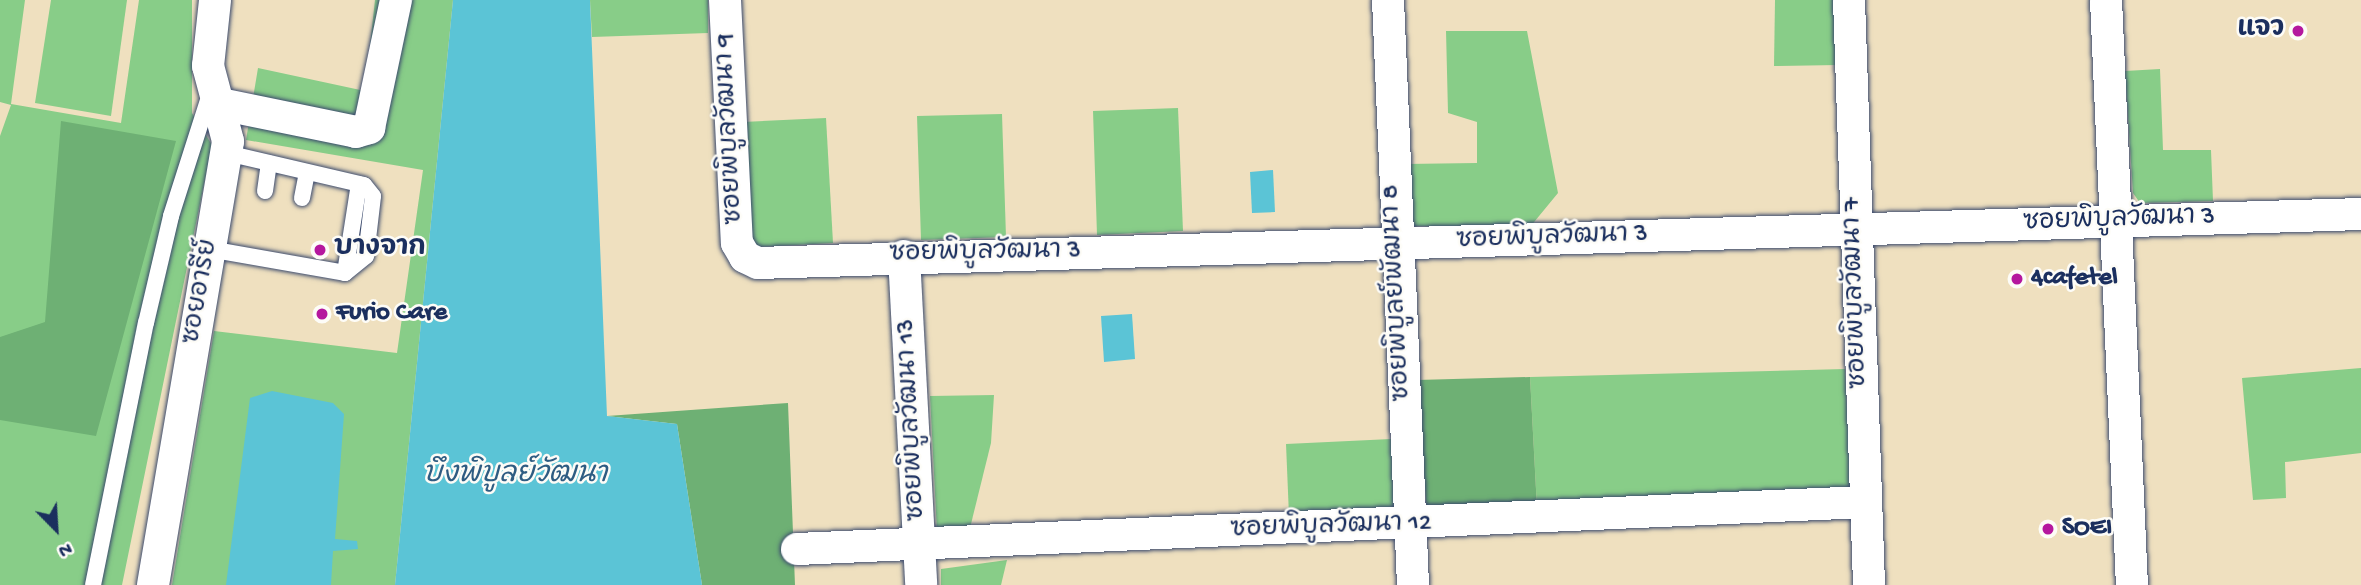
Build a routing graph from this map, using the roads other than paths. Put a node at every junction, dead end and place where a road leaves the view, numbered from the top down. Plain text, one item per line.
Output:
1 (215, 0) edge
2 (396, 0) edge
3 (725, 0) edge
4 (1388, 0) edge
5 (1849, 0) edge
6 (2106, 0) edge
7 (217, 92) junction
8 (226, 153) junction
9 (269, 163) junction
10 (307, 172) junction
11 (265, 191) dead end
12 (302, 198) dead end
13 (2361, 214) edge
14 (2116, 221) junction
15 (1855, 229) junction
16 (257, 240) dead end
17 (1395, 244) junction
18 (294, 247) dead end
19 (209, 249) junction
20 (904, 256) junction
21 (254, 257) junction
22 (745, 257) joint
23 (291, 264) junction
24 (1865, 502) junction
25 (1409, 524) junction
26 (919, 545) junction
27 (797, 549) dead end
28 (93, 585) edge
29 (153, 585) edge
30 (921, 585) edge
31 (1413, 585) edge
32 (1869, 585) edge
33 (2132, 585) edge

1 - 7 street, ซอยอารีย์
2 - 7 street
3 - 22 street, ซอยพิบูลวัฒนา 9
4 - 17 street, ซอยพิบูลย์พัฒนา 8
5 - 15 street, ซอยพิบูลวัฒนา 7
6 - 14 street
7 - 8 street, ซอยอารีย์
7 - 28 lane
8 - 9 lane
8 - 19 street, ซอยอารีย์
9 - 10 lane
9 - 11 lane
10 - 12 lane
10 - 23 lane
13 - 14 street, ซอยพิบูลวัฒนา 3
14 - 15 street, ซอยพิบูลวัฒนา 3
14 - 33 street
15 - 17 street, ซอยพิบูลวัฒนา 3
15 - 24 street, ซอยพิบูลวัฒนา 7
16 - 21 lane
17 - 20 street, ซอยพิบูลวัฒนา 3
17 - 25 street, ซอยพิบูลย์พัฒนา 8
18 - 23 lane
19 - 21 lane
19 - 29 street, ซอยอารีย์
20 - 22 street, ซอยพิบูลวัฒนา 3
20 - 26 street, ซอยพิบูลวัฒนา 13
21 - 23 lane
24 - 25 street, ซอยพิบูลวัฒนา 12
24 - 32 street, ซอยพิบูลวัฒนา 7
25 - 26 street, ซอยพิบูลวัฒนา 12
25 - 31 street, ซอยพิบูลย์พัฒนา 8
26 - 27 street, ซอยพิบูลวัฒนา 12
26 - 30 street, ซอยพิบูลวัฒนา 13

